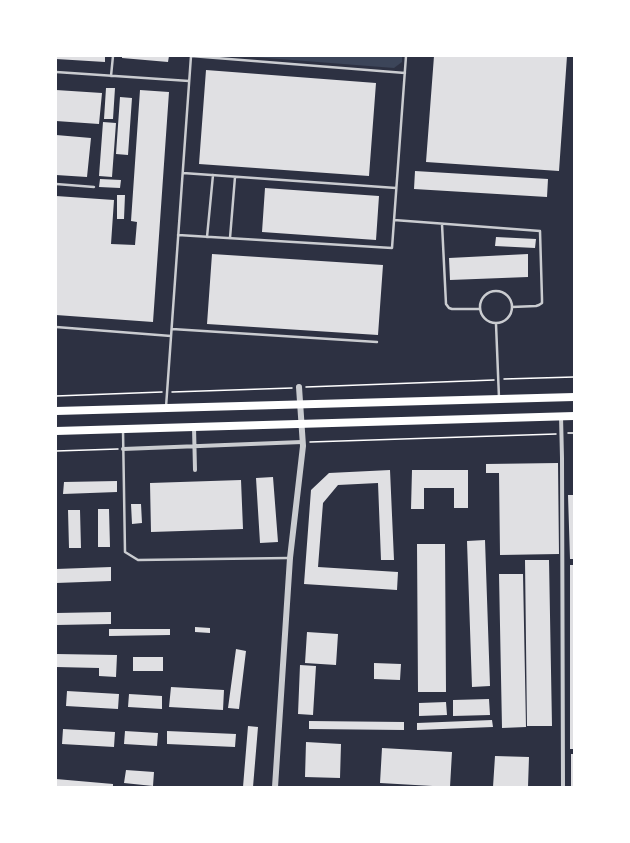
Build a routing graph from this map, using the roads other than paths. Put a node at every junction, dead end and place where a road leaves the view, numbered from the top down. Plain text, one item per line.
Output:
1 (113, 56) edge
2 (191, 56) edge
3 (406, 56) edge
4 (56, 72) edge
5 (404, 73) junction
6 (112, 76) junction
7 (189, 81) junction
8 (182, 173) junction
9 (212, 175) junction
10 (235, 177) junction
11 (56, 184) edge
12 (94, 187) dead end
13 (396, 188) junction
14 (394, 220) junction
15 (442, 224) junction
16 (178, 235) junction
17 (207, 237) junction
18 (230, 238) junction
19 (512, 307) junction
20 (479, 309) junction
21 (496, 324) junction
22 (56, 327) edge
23 (172, 330) junction
24 (171, 336) junction
25 (377, 342) dead end
26 (299, 387) road end
27 (574, 397) edge
28 (500, 399) junction
29 (301, 405) junction
30 (166, 408) junction
31 (56, 411) edge
32 (561, 416) junction
33 (574, 416) edge
34 (302, 423) junction
35 (194, 427) junction
36 (123, 429) junction
37 (56, 431) edge
38 (302, 442) junction
39 (195, 446) junction
40 (123, 449) junction
41 (195, 470) dead end
42 (290, 558) junction
43 (274, 787) edge
44 (563, 787) edge

1 - 6 lane
2 - 5 lane
2 - 7 lane
3 - 5 lane
4 - 6 lane
5 - 13 lane
6 - 7 lane
7 - 8 lane
8 - 9 lane
8 - 16 lane
9 - 10 lane
9 - 17 lane
10 - 13 lane
10 - 18 lane
11 - 12 lane
13 - 14 lane
14 - 15 lane
14 - 18 lane
15 - 19 lane
15 - 20 lane
16 - 17 lane
16 - 23 lane
17 - 18 lane
19 - 20 lane
19 - 21 lane
20 - 21 lane
21 - 28 lane
22 - 24 lane
23 - 24 lane
23 - 25 lane
24 - 30 lane
26 - 29 street
27 - 28 highway
28 - 29 highway
29 - 30 highway
29 - 34 street
30 - 31 highway
32 - 33 highway
32 - 34 highway
32 - 44 street
34 - 35 highway
34 - 38 street
35 - 36 highway
35 - 39 street
36 - 37 highway
36 - 40 lane
38 - 39 street
38 - 42 street
39 - 40 street
39 - 41 street
40 - 42 lane
42 - 43 street

